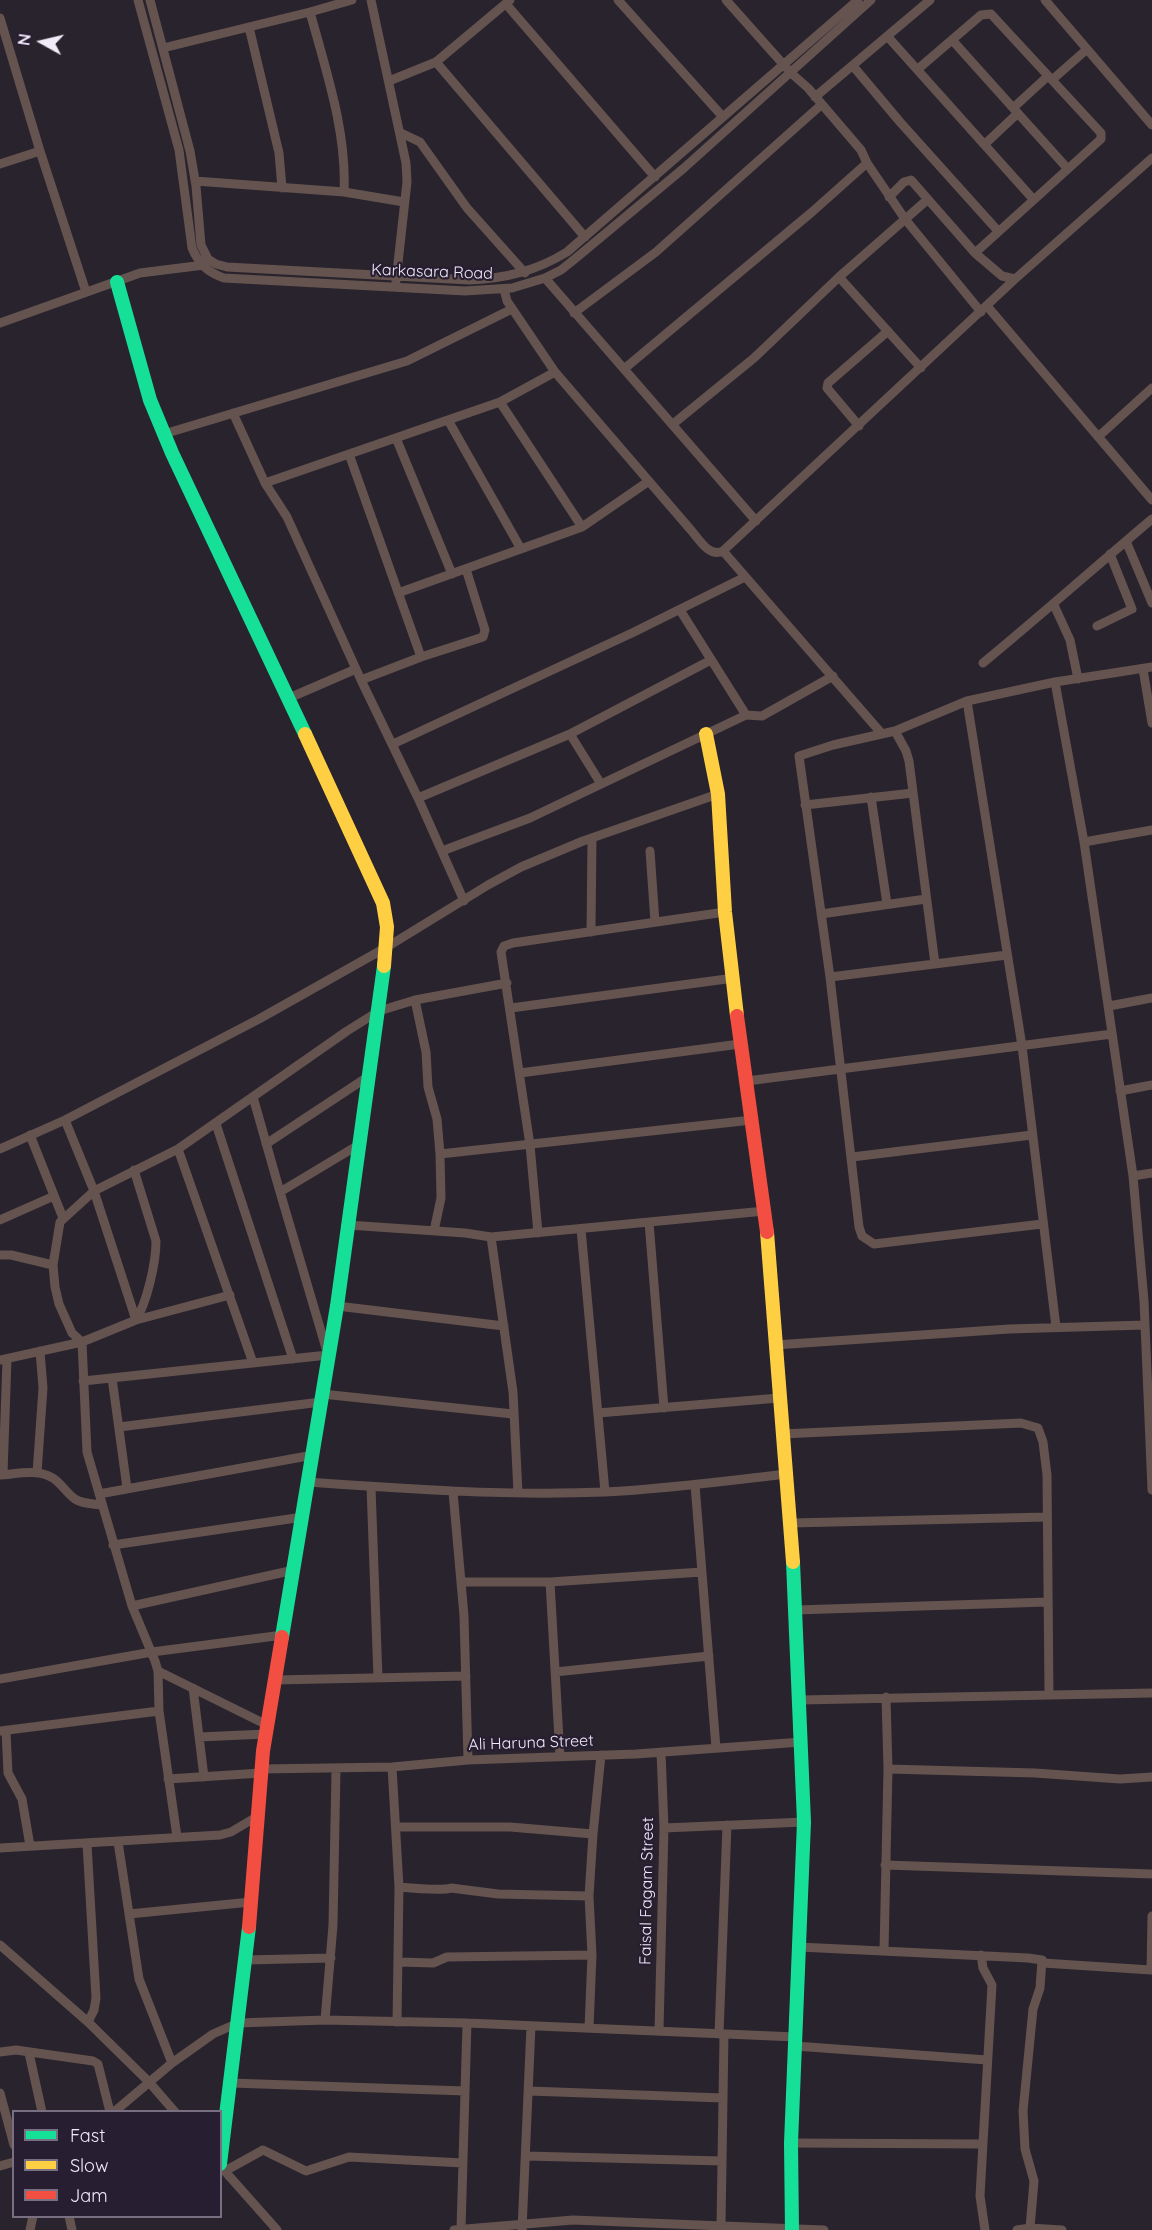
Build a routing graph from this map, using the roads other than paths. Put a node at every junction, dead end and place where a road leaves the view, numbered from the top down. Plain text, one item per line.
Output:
1 (138, 0) edge
2 (150, 0) edge
3 (352, 0) edge
4 (371, 0) edge
5 (618, 0) edge
6 (726, 0) edge
7 (858, 0) edge
8 (871, 0) edge
9 (930, 0) edge
10 (1045, 0) edge
11 (508, 2) edge
12 (310, 12) junction
13 (0, 18) edge
14 (249, 27) junction
15 (888, 38) junction
16 (953, 41) junction
17 (163, 48) junction
18 (1086, 50) junction
19 (436, 62) junction
20 (784, 65) junction
21 (853, 66) junction
22 (918, 69) junction
23 (791, 73) junction
24 (1050, 78) junction
25 (389, 81) junction
26 (818, 101) junction
27 (1015, 110) junction
28 (723, 117) junction
29 (1152, 125) edge
30 (401, 133) junction
31 (985, 144) junction
32 (39, 150) junction
33 (1152, 158) edge
34 (867, 163) junction
35 (0, 164) edge
36 (1067, 168) junction
37 (655, 177) junction
38 (195, 181) junction
39 (282, 188) junction
40 (344, 192) junction
41 (889, 197) junction
42 (927, 200) junction
43 (1033, 200) junction
44 (404, 202) junction
45 (905, 219) junction
46 (998, 231) junction
47 (585, 237) junction
48 (975, 253) junction
49 (215, 264) junction
50 (202, 265) junction
51 (525, 273) junction
52 (397, 276) junction
53 (840, 277) junction
54 (545, 278) junction
55 (1016, 279) junction
56 (117, 282) junction
57 (396, 287) junction
58 (504, 289) junction
59 (86, 292) junction
60 (512, 309) junction
61 (984, 309) junction
62 (574, 313) junction
63 (0, 324) edge
64 (888, 331) junction
65 (921, 368) junction
66 (624, 369) junction
67 (555, 372) junction
68 (1152, 388) edge
69 (500, 402) junction
70 (233, 413) junction
71 (448, 420) junction
72 (673, 424) junction
73 (858, 426) junction
74 (164, 434) junction
75 (1098, 437) junction
76 (396, 438) junction
77 (350, 454) junction
78 (649, 482) junction
79 (265, 483) junction
80 (1152, 500) edge
81 (1152, 519) edge
82 (756, 521) junction
83 (582, 527) junction
84 (1126, 541) junction
85 (521, 549) junction
86 (723, 551) junction
87 (1110, 554) junction
88 (466, 569) junction
89 (452, 574) junction
90 (745, 577) junction
91 (398, 593) junction
92 (1152, 603) edge
93 (1054, 605) junction
94 (680, 610) junction
95 (1097, 626) dead end
96 (421, 657) junction
97 (711, 660) junction
98 (983, 663) dead end
99 (1147, 668) edge
100 (356, 669) junction
101 (833, 676) junction
102 (1078, 679) junction
103 (361, 680) junction
104 (1055, 682) junction
105 (289, 698) junction
106 (967, 701) junction
107 (746, 715) junction
108 (1152, 723) edge
109 (895, 730) junction
110 (570, 734) junction
111 (706, 734) junction
112 (882, 734) junction
113 (393, 744) junction
114 (601, 784) junction
115 (913, 793) junction
116 (718, 794) junction
117 (871, 797) junction
118 (418, 798) junction
119 (805, 805) junction
120 (1152, 830) edge
121 (592, 838) junction
122 (1084, 842) junction
123 (442, 851) junction
124 (650, 851) dead end
125 (926, 899) junction
126 (464, 901) junction
127 (887, 904) junction
128 (725, 912) junction
129 (821, 914) junction
130 (656, 922) junction
131 (591, 932) junction
132 (387, 947) junction
133 (1007, 955) junction
134 (934, 964) junction
135 (734, 978) junction
136 (830, 978) junction
137 (507, 983) junction
138 (1152, 998) edge
139 (415, 1000) junction
140 (1109, 1006) junction
141 (511, 1008) junction
142 (379, 1011) junction
143 (1112, 1034) junction
144 (740, 1044) junction
145 (1022, 1046) junction
146 (841, 1068) junction
147 (520, 1073) junction
148 (369, 1076) junction
149 (747, 1081) junction
150 (1152, 1085) edge
151 (1120, 1091) junction
152 (253, 1097) junction
153 (65, 1120) junction
154 (752, 1120) junction
155 (216, 1124) junction
156 (30, 1135) junction
157 (1032, 1135) junction
158 (266, 1144) junction
159 (360, 1144) junction
160 (530, 1145) junction
161 (0, 1149) edge
162 (177, 1149) junction
163 (440, 1154) junction
164 (852, 1157) junction
165 (134, 1170) junction
166 (1152, 1173) edge
167 (1133, 1176) junction
168 (94, 1191) junction
169 (280, 1192) junction
170 (54, 1197) junction
171 (765, 1212) junction
172 (63, 1218) junction
173 (0, 1220) edge
174 (649, 1222) junction
175 (1042, 1224) junction
176 (348, 1225) junction
177 (581, 1229) junction
178 (434, 1231) junction
179 (538, 1233) junction
180 (491, 1237) junction
181 (0, 1256) edge
182 (52, 1265) junction
183 (230, 1295) junction
184 (337, 1305) junction
185 (136, 1320) junction
186 (1145, 1325) junction
187 (504, 1326) junction
188 (1056, 1327) junction
189 (82, 1342) junction
190 (775, 1345) junction
191 (40, 1352) junction
192 (328, 1355) junction
193 (293, 1359) junction
194 (3, 1360) edge
195 (253, 1363) junction
196 (112, 1378) junction
197 (83, 1381) junction
198 (321, 1398) junction
199 (779, 1398) junction
200 (664, 1408) junction
201 (598, 1413) junction
202 (513, 1414) junction
203 (119, 1427) junction
204 (782, 1434) junction
205 (1150, 1435) edge
206 (313, 1455) junction
207 (37, 1473) junction
208 (2, 1474) edge
209 (786, 1474) junction
210 (308, 1482) junction
211 (695, 1485) junction
212 (371, 1487) junction
213 (127, 1488) junction
214 (1152, 1490) edge
215 (453, 1492) junction
216 (605, 1492) junction
217 (518, 1493) junction
218 (99, 1494) junction
219 (102, 1505) junction
220 (303, 1517) junction
221 (1047, 1517) junction
222 (791, 1522) junction
223 (113, 1545) junction
224 (294, 1570) junction
225 (702, 1572) junction
226 (461, 1582) junction
227 (550, 1582) junction
228 (1048, 1602) junction
229 (132, 1606) junction
230 (796, 1610) junction
231 (283, 1635) junction
232 (152, 1652) junction
233 (709, 1656) junction
234 (158, 1671) junction
235 (555, 1672) junction
236 (466, 1676) junction
237 (378, 1678) junction
238 (0, 1679) edge
239 (275, 1680) junction
240 (193, 1688) junction
241 (1152, 1693) edge
242 (1049, 1695) junction
243 (886, 1697) junction
244 (800, 1700) junction
245 (159, 1711) junction
246 (266, 1730) junction
247 (3, 1731) edge
248 (199, 1737) junction
249 (802, 1742) junction
250 (716, 1748) junction
251 (662, 1752) junction
252 (602, 1755) junction
253 (560, 1757) junction
254 (468, 1760) junction
255 (392, 1767) junction
256 (888, 1769) junction
257 (336, 1770) junction
258 (261, 1771) junction
259 (204, 1777) junction
260 (1152, 1777) edge
261 (168, 1779) junction
262 (258, 1816) junction
263 (804, 1822) junction
264 (727, 1825) junction
265 (397, 1827) junction
266 (664, 1828) junction
267 (593, 1834) junction
268 (177, 1837) junction
269 (118, 1842) junction
270 (87, 1844) junction
271 (30, 1846) junction
272 (0, 1848) edge
273 (885, 1865) junction
274 (1152, 1874) edge
275 (399, 1887) junction
276 (590, 1896) junction
277 (251, 1902) junction
278 (129, 1914) junction
279 (1152, 1916) edge
280 (0, 1946) edge
281 (799, 1947) junction
282 (884, 1951) junction
283 (592, 1955) junction
284 (981, 1955) junction
285 (330, 1958) junction
286 (246, 1960) junction
287 (399, 1962) junction
288 (1043, 1963) junction
289 (325, 2020) junction
290 (88, 2022) junction
291 (397, 2022) junction
292 (238, 2023) junction
293 (466, 2023) junction
294 (531, 2026) junction
295 (589, 2028) junction
296 (659, 2031) junction
297 (721, 2035) junction
298 (796, 2042) junction
299 (0, 2052) edge
300 (29, 2053) junction
301 (987, 2060) junction
302 (172, 2063) junction
303 (149, 2082) junction
304 (231, 2083) junction
305 (465, 2091) junction
306 (529, 2091) junction
307 (0, 2093) edge
308 (723, 2098) junction
309 (42, 2110) edge
310 (111, 2110) edge
311 (114, 2110) edge
312 (173, 2110) edge
313 (12, 2138) edge
314 (791, 2143) junction
315 (983, 2144) junction
316 (526, 2156) junction
317 (722, 2161) junction
318 (463, 2163) junction
319 (222, 2167) edge
320 (721, 2226) junction
321 (522, 2227) edge
322 (268, 2228) edge
323 (740, 2228) edge
324 (1030, 2228) junction
325 (461, 2229) edge
326 (792, 2229) edge
327 (277, 2230) edge
328 (454, 2230) edge
329 (824, 2230) edge
330 (985, 2230) edge
331 (1017, 2230) edge
332 (1062, 2230) edge

1 - 50 street
2 - 17 street
3 - 12 street
4 - 25 street
5 - 28 street
6 - 20 street
7 - 20 street, Karkasara Road
8 - 23 street, Karkasara Road
9 - 15 street
10 - 18 street
11 - 19 street
11 - 37 street
12 - 14 street
12 - 40 street
13 - 32 street
14 - 17 street
14 - 39 street
15 - 21 street
15 - 22 street
16 - 22 street
16 - 24 street
16 - 27 street
17 - 38 street
18 - 24 street
18 - 29 street
19 - 25 street
19 - 47 street
20 - 23 street
20 - 28 street, Karkasara Road
21 - 26 street
21 - 46 street
22 - 31 street
23 - 26 street
23 - 54 street, Karkasara Road
24 - 27 street
24 - 36 street
25 - 30 street
26 - 34 street
26 - 62 street
27 - 31 street
27 - 36 street
28 - 37 street, Karkasara Road
30 - 44 street
30 - 51 street
31 - 43 street
32 - 35 street
32 - 59 street
33 - 55 street
34 - 41 street
34 - 66 street
36 - 43 street
37 - 47 street, Karkasara Road
38 - 39 street
38 - 49 street
39 - 40 street
40 - 44 street
41 - 42 street
41 - 45 street
42 - 45 street
42 - 48 street
43 - 46 street
44 - 52 street
45 - 53 street
45 - 61 street
46 - 48 street
47 - 51 street, Karkasara Road
48 - 55 street
49 - 50 street, Karkasara Road
49 - 52 street, Karkasara Road
50 - 56 street, Karkasara Road
50 - 57 street, Karkasara Road
51 - 52 street, Karkasara Road
52 - 57 street
53 - 64 street
53 - 72 street
54 - 58 street, Karkasara Road
54 - 62 street
55 - 61 street
56 - 59 street, Karkasara Road
56 - 74 street
57 - 58 street, Karkasara Road
58 - 60 street
59 - 63 street, Karkasara Road
60 - 67 street
60 - 70 street
61 - 65 street
61 - 75 street
62 - 66 street
64 - 65 street
64 - 73 street
65 - 73 street
66 - 72 street
67 - 69 street
67 - 78 street
68 - 75 street
69 - 71 street
69 - 83 street
70 - 74 street
70 - 79 street
71 - 76 street
71 - 85 street
72 - 82 street
73 - 82 street
74 - 105 street
75 - 80 street
76 - 77 street
76 - 89 street
77 - 79 street
77 - 91 street
78 - 83 street
78 - 86 street
79 - 100 street
81 - 84 street
82 - 86 street
83 - 85 street
84 - 87 street
84 - 92 street
85 - 88 street
86 - 90 street
87 - 93 street
87 - 95 street
88 - 89 street
88 - 96 street
89 - 91 street
90 - 94 street
90 - 101 street
91 - 96 street
93 - 98 street
93 - 102 street
94 - 97 street
94 - 113 street
96 - 103 street
97 - 107 street
97 - 110 street
99 - 102 street
99 - 108 street
100 - 103 street
100 - 105 street
101 - 107 street
101 - 112 street
102 - 104 street
103 - 113 street
104 - 106 street
104 - 122 street
105 - 132 street
106 - 109 street
106 - 133 street
107 - 111 street
109 - 112 street
109 - 115 street
110 - 114 street
110 - 118 street
111 - 114 street
111 - 116 street
112 - 119 street
113 - 118 street
114 - 123 street
115 - 117 street
115 - 125 street
116 - 121 street
116 - 128 street
117 - 119 street
117 - 127 street
118 - 123 street
119 - 129 street
120 - 122 street
121 - 126 street
121 - 131 street
122 - 140 street
123 - 126 street
124 - 130 street
125 - 127 street
125 - 134 street
126 - 132 street
127 - 129 street
128 - 130 street
128 - 135 street
129 - 136 street
130 - 131 street
131 - 137 street
132 - 142 street
132 - 153 street
133 - 134 street
133 - 145 street
134 - 136 street
135 - 141 street
135 - 144 street
136 - 146 street
137 - 139 street
137 - 141 street
138 - 140 street
139 - 142 street
139 - 163 street
140 - 143 street
141 - 147 street
142 - 148 street
142 - 152 street
143 - 145 street
143 - 151 street
144 - 147 street
144 - 149 street
145 - 146 street
145 - 157 street
146 - 149 street
146 - 164 street
147 - 160 street
148 - 158 street
148 - 159 street
149 - 154 street
150 - 151 street
151 - 167 street
152 - 155 street
152 - 158 street
153 - 156 street
153 - 168 street
154 - 160 street
154 - 171 street
155 - 162 street
155 - 193 street
156 - 161 street
156 - 170 street
157 - 164 street
157 - 175 street
158 - 169 street
159 - 169 street
159 - 176 street
160 - 163 street
160 - 179 street
162 - 165 street
162 - 183 street
163 - 178 street
164 - 175 street
165 - 168 street
165 - 185 street
166 - 167 street
167 - 186 street
168 - 172 street
168 - 185 street
169 - 192 street
170 - 172 street
170 - 173 street
171 - 174 street
171 - 190 street
172 - 182 street
174 - 177 street
174 - 200 street
175 - 188 street
176 - 178 street
176 - 184 street
177 - 179 street
177 - 201 street
178 - 180 street
179 - 180 street
180 - 187 street
181 - 182 street
182 - 189 street
183 - 185 street
183 - 195 street
184 - 187 street
184 - 192 street
185 - 189 street
186 - 188 street
186 - 205 street
187 - 202 street
188 - 190 street
189 - 191 street
189 - 197 street
190 - 199 street
191 - 194 street
191 - 207 street
192 - 193 street
192 - 198 street
193 - 195 street
194 - 208 street
195 - 196 street
196 - 197 street
196 - 203 street
197 - 218 street
198 - 202 street
198 - 203 street
198 - 206 street
199 - 200 street
199 - 204 street
200 - 201 street
201 - 216 street
202 - 217 street
203 - 213 street
204 - 209 street
204 - 221 street
205 - 214 street
206 - 210 street
206 - 213 street
207 - 208 street
207 - 219 street
209 - 211 street
209 - 222 street
210 - 212 street
210 - 220 street
211 - 216 street
211 - 225 street
212 - 215 street
212 - 237 street
213 - 218 street
215 - 217 street
215 - 226 street
216 - 217 street
218 - 219 street
219 - 223 street
220 - 223 street
220 - 224 street
221 - 222 street
221 - 228 street
222 - 230 street
223 - 229 street
224 - 229 street
224 - 231 street
225 - 227 street
225 - 233 street
226 - 227 street
226 - 236 street
227 - 235 street
228 - 230 street
228 - 242 street
229 - 232 street
230 - 244 street
231 - 232 street
231 - 239 street
232 - 234 street
232 - 238 street
233 - 235 street
233 - 250 street
234 - 240 street
234 - 245 street
235 - 253 street
236 - 237 street
236 - 254 street
237 - 239 street
239 - 246 street
240 - 246 street
240 - 248 street
241 - 242 street
242 - 243 street
243 - 244 street
243 - 256 street
244 - 249 street
245 - 247 street
245 - 261 street
246 - 248 street
246 - 258 street
247 - 271 street
248 - 259 street
249 - 250 street, Ali Haruna Street
249 - 263 street
250 - 251 street, Ali Haruna Street
251 - 252 street, Ali Haruna Street
251 - 266 street, Faisal Fagam Street
252 - 253 street, Ali Haruna Street
252 - 267 street
253 - 254 street, Ali Haruna Street
254 - 255 street, Ali Haruna Street
255 - 257 street, Ali Haruna Street
255 - 265 street
256 - 260 street
256 - 273 street
257 - 258 street, Ali Haruna Street
257 - 285 street
258 - 259 street, Ali Haruna Street
258 - 262 street
259 - 261 street, Ali Haruna Street
261 - 268 street
262 - 268 street
262 - 277 street
263 - 264 street
263 - 281 street
264 - 266 street
264 - 297 street
265 - 267 street
265 - 275 street
266 - 296 street, Faisal Fagam Street
267 - 276 street
268 - 269 street
269 - 270 street
269 - 278 street
270 - 271 street
270 - 290 street
271 - 272 street
273 - 274 street
273 - 282 street
275 - 276 street
275 - 287 street
276 - 283 street
277 - 278 street
277 - 286 street
278 - 302 street
279 - 288 street
280 - 290 street
281 - 282 street
281 - 298 street
282 - 284 street
283 - 287 street
283 - 295 street
284 - 288 street
284 - 301 street
285 - 286 street
285 - 289 street
286 - 292 street
287 - 291 street
288 - 324 street
289 - 291 street
289 - 292 street
290 - 303 street
291 - 293 street
292 - 302 street
292 - 304 street
293 - 294 street
293 - 305 street
294 - 295 street
294 - 306 street
295 - 296 street
296 - 297 street
297 - 298 street
297 - 308 street
298 - 301 street
298 - 314 street
299 - 300 street
300 - 309 street
300 - 310 street
301 - 315 street
302 - 303 street
303 - 311 street
303 - 312 street
304 - 305 street
304 - 319 street
305 - 318 street
306 - 308 street
306 - 316 street
307 - 313 street
308 - 317 street
314 - 315 street
314 - 326 street
315 - 330 street
316 - 317 street
316 - 321 street
317 - 320 street
318 - 319 street
318 - 325 street
319 - 322 street
320 - 321 street
320 - 323 street
321 - 325 street
322 - 327 street
323 - 326 street
324 - 331 street
324 - 332 street
325 - 328 street
326 - 329 street

